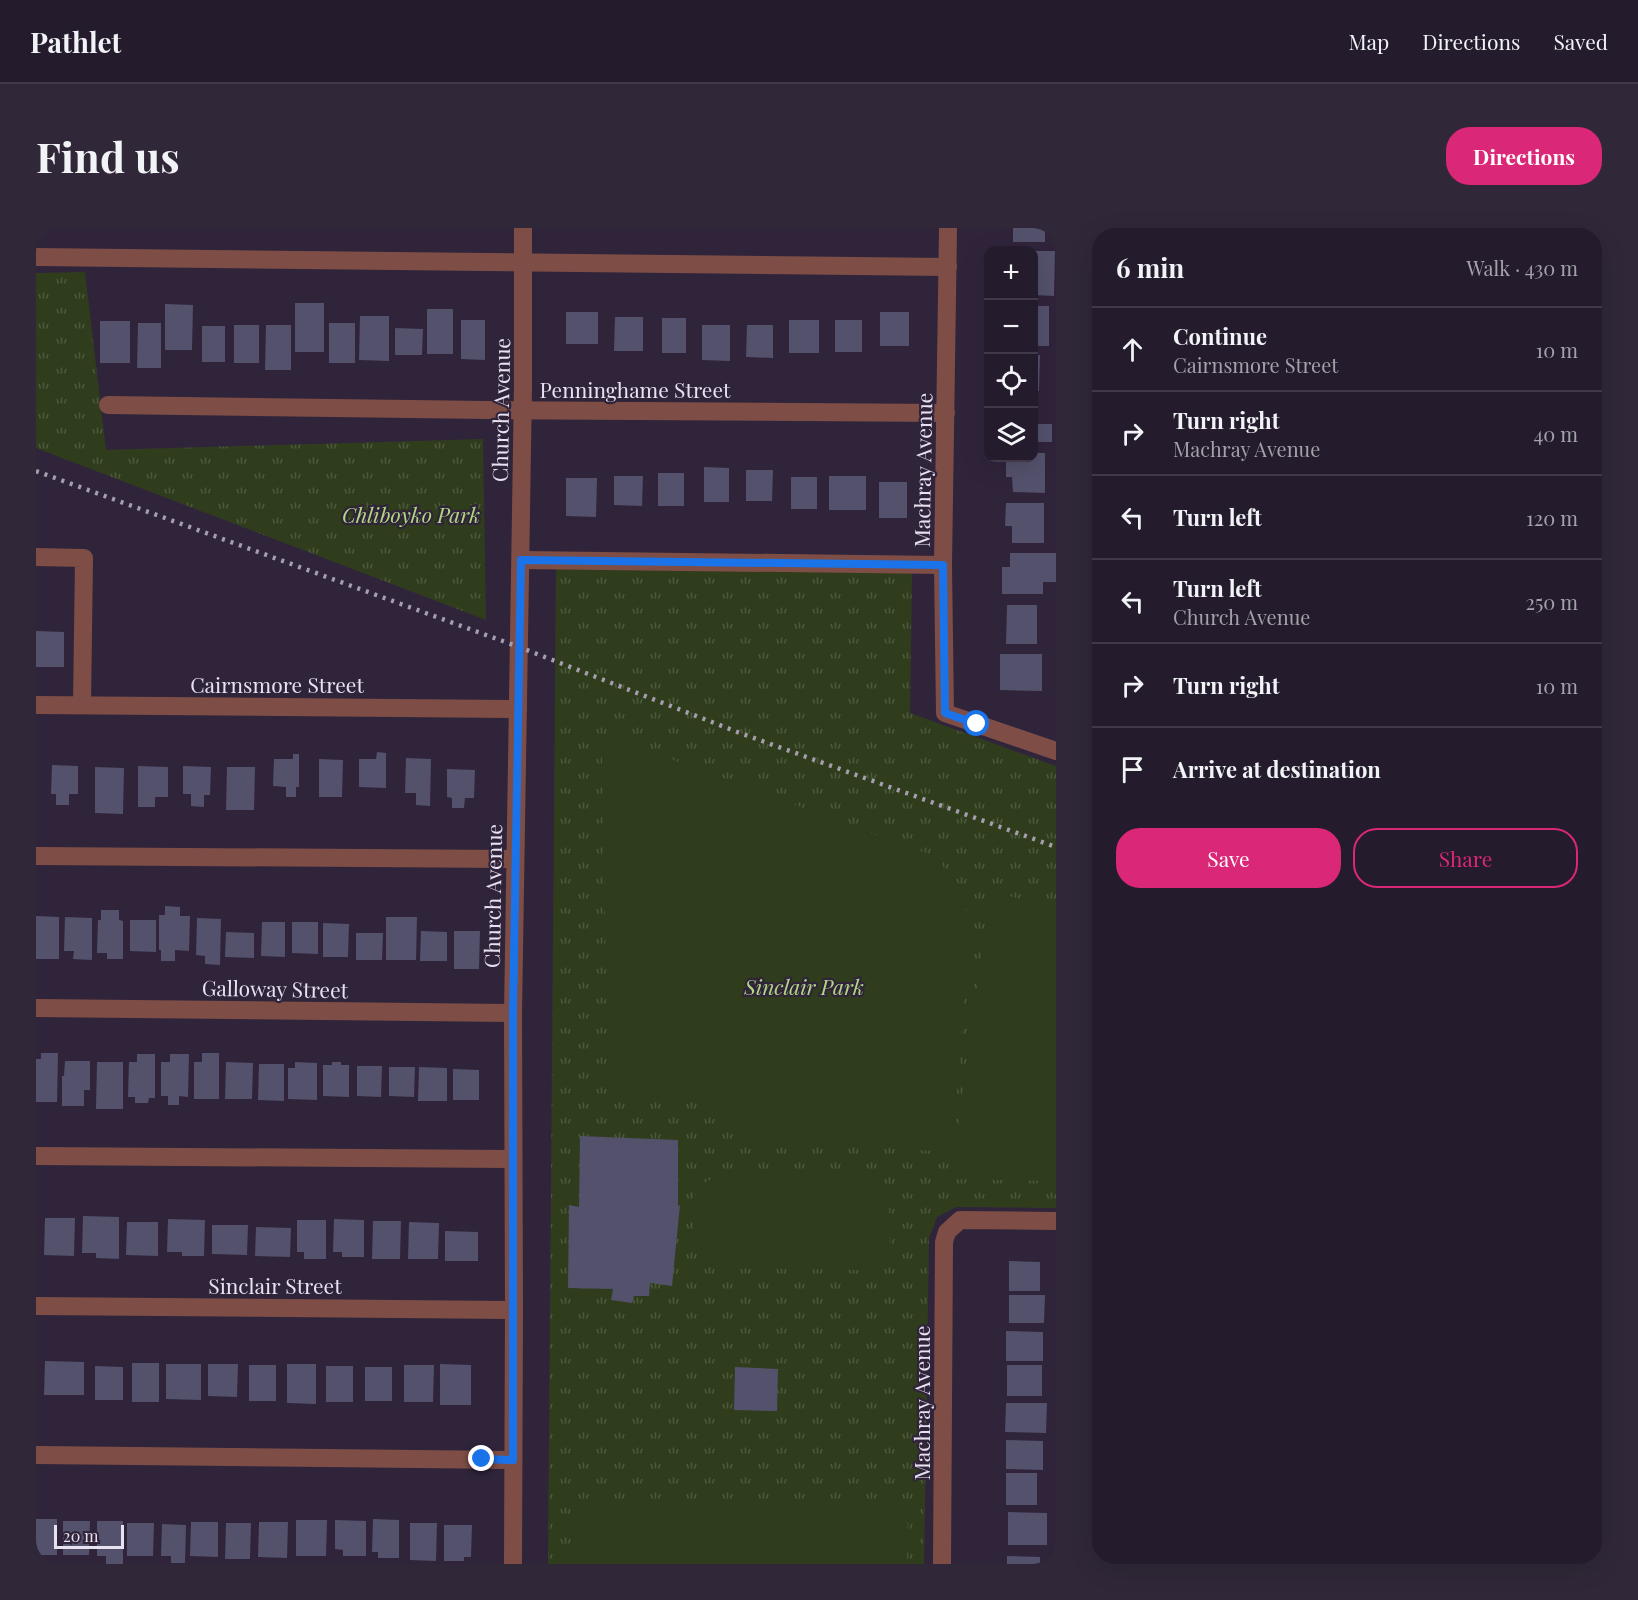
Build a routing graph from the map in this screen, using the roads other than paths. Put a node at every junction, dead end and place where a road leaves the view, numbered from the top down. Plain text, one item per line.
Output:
1 (523, 228) edge
2 (948, 228) edge
3 (36, 257) edge
4 (524, 262) junction
5 (948, 267) junction
6 (108, 405) dead end
7 (522, 410) junction
8 (946, 413) junction
9 (36, 557) edge
10 (521, 560) junction
11 (943, 565) junction
12 (36, 705) edge
13 (82, 705) junction
14 (518, 709) junction
15 (1056, 751) edge
16 (36, 856) edge
17 (515, 859) junction
18 (36, 1008) edge
19 (513, 1013) junction
20 (36, 1156) edge
21 (513, 1159) junction
22 (1056, 1221) edge
23 (36, 1306) edge
24 (514, 1310) junction
25 (36, 1455) edge
26 (513, 1460) junction
27 (513, 1564) edge
28 (942, 1564) edge

1 - 4 street, Church Avenue
2 - 5 street, Machray Avenue
3 - 4 street
4 - 5 street
4 - 7 street, Church Avenue
5 - 8 street, Machray Avenue
6 - 7 street, Penninghame Street
7 - 8 street, Penninghame Street
7 - 10 street, Church Avenue
8 - 11 street, Machray Avenue
9 - 13 street
10 - 11 street
10 - 14 street, Church Avenue
11 - 15 street, Machray Avenue
12 - 13 street, Cairnsmore Street
13 - 14 street, Cairnsmore Street
14 - 17 street, Church Avenue
16 - 17 street
17 - 19 street, Church Avenue
18 - 19 street, Galloway Street
19 - 21 street, Church Avenue
20 - 21 street
21 - 24 street, Church Avenue
22 - 28 street, Machray Avenue
23 - 24 street, Sinclair Street
24 - 26 street, Church Avenue
25 - 26 street
26 - 27 street, Church Avenue

